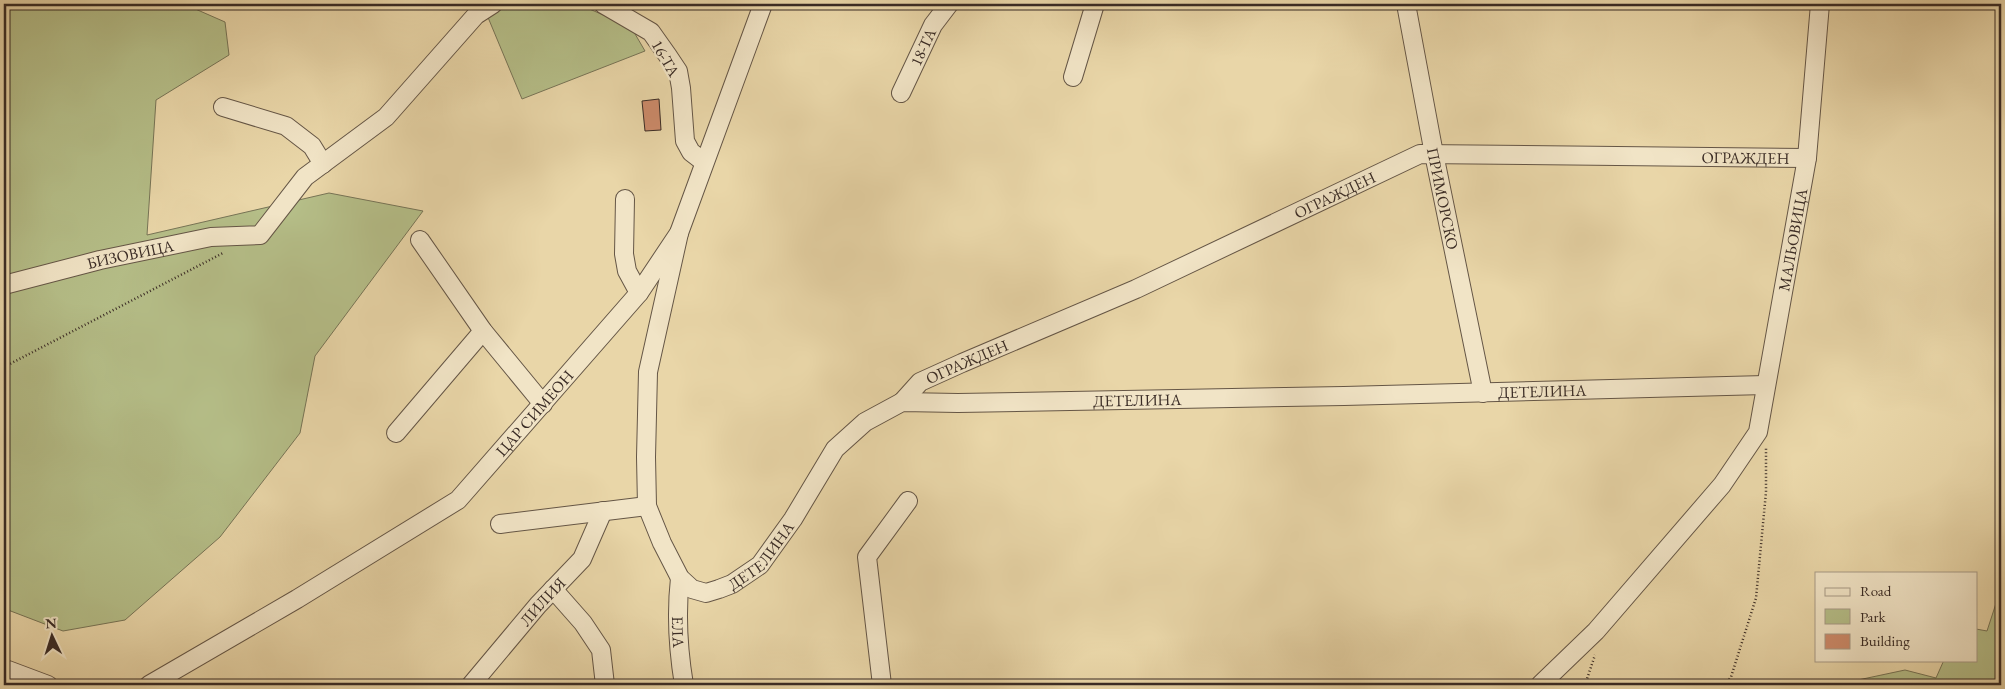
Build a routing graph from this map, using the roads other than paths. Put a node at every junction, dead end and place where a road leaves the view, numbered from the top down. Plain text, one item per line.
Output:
1 (493, 4) edge
2 (603, 4) edge
3 (764, 4) edge
4 (949, 4) edge
5 (1095, 4) edge
6 (1406, 4) edge
7 (1820, 4) edge
8 (1072, 77) dead end
9 (901, 93) dead end
10 (223, 107) dead end
11 (1434, 154) junction
12 (1807, 158) junction
13 (704, 162) junction
14 (323, 164) junction
15 (625, 198) dead end
16 (679, 233) junction
17 (420, 240) dead end
18 (4, 285) edge
19 (639, 293) junction
20 (483, 331) junction
21 (1765, 385) junction
22 (1483, 393) junction
23 (902, 402) junction
24 (543, 404) junction
25 (396, 433) dead end
26 (908, 501) dead end
27 (647, 506) junction
28 (603, 511) junction
29 (500, 524) dead end
30 (680, 578) junction
31 (554, 589) junction
32 (8, 670) dead end
33 (48, 685) edge
34 (149, 685) edge
35 (471, 685) edge
36 (605, 685) edge
37 (684, 685) edge
38 (882, 685) edge
39 (1540, 685) edge

1 - 14 street
2 - 13 street, 16-ТА
3 - 13 street, ЦАР СИМЕОН
4 - 9 street, 18-ТА
5 - 8 street
6 - 11 street, ПРИМОРСКО
7 - 12 street, МАЛЬОВИЦА
10 - 14 street
11 - 12 street, ОГРАЖДЕН
11 - 22 street, ПРИМОРСКО
11 - 23 street, ОГРАЖДЕН
12 - 21 street, МАЛЬОВИЦА
13 - 16 street, ЦАР СИМЕОН
14 - 18 street, БИЗОВИЦА
15 - 19 street
16 - 19 street, ЦАР СИМЕОН
16 - 27 street, ДЕТЕЛИНА
17 - 20 street
19 - 24 street, ЦАР СИМЕОН
20 - 24 street
20 - 25 street
21 - 22 street, ДЕТЕЛИНА
21 - 39 street, МАЛЬОВИЦА
22 - 23 street, ДЕТЕЛИНА
23 - 30 street, ДЕТЕЛИНА
24 - 34 street, ЦАР СИМЕОН
26 - 38 street
27 - 28 street
27 - 30 street, ДЕТЕЛИНА
28 - 29 street
28 - 31 street, ЛИЛИЯ
30 - 37 street, ЕЛА
31 - 35 street, ЛИЛИЯ
31 - 36 street
32 - 33 street

